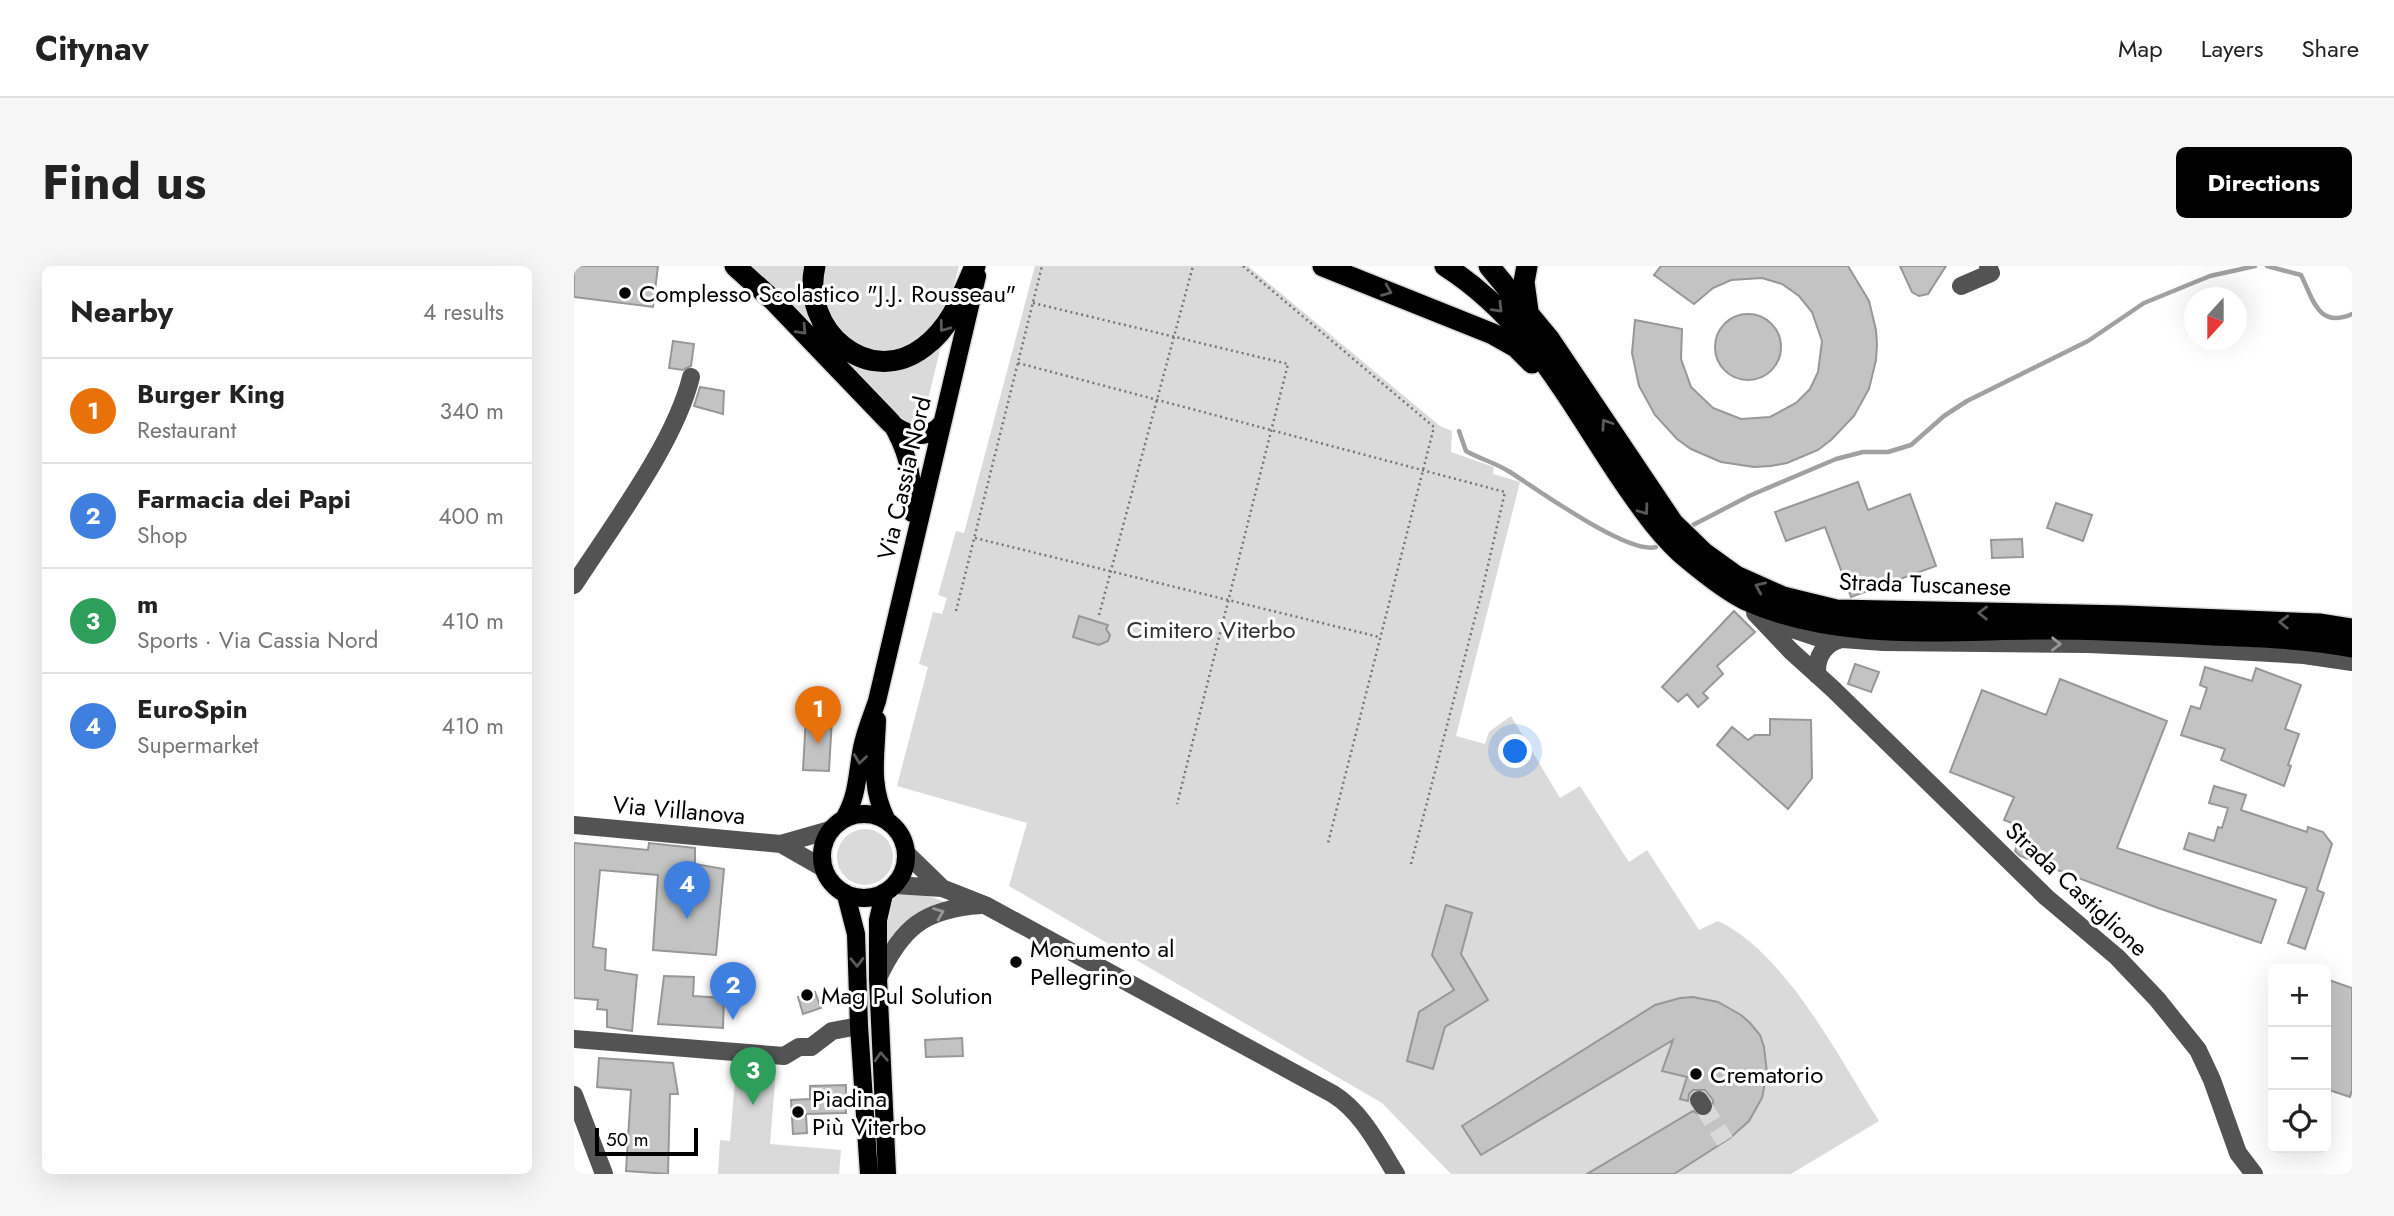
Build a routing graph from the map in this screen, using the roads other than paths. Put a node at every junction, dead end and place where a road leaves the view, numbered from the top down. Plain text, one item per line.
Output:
1 (735, 266) edge
2 (815, 266) edge
3 (977, 266) edge
4 (1323, 266) edge
5 (1445, 266) edge
6 (1476, 266) edge
7 (1489, 266) edge
8 (1527, 266) edge
9 (1988, 266) edge
10 (1961, 286) dead end
11 (1514, 295) junction
12 (1529, 313) junction
13 (691, 377) dead end
14 (942, 422) junction
15 (891, 423) junction
16 (1591, 433) junction
17 (908, 565) junction
18 (574, 585) edge
19 (1749, 606) junction
20 (1782, 618) junction
21 (2352, 628) edge
22 (1841, 639) junction
23 (2352, 647) edge
24 (2352, 662) edge
25 (1816, 675) junction
26 (877, 701) junction
27 (845, 817) junction
28 (886, 819) junction
29 (574, 825) edge
30 (830, 830) junction
31 (780, 844) junction
32 (906, 853) junction
33 (823, 868) junction
34 (942, 888) junction
35 (890, 889) junction
36 (846, 895) junction
37 (985, 905) junction
38 (878, 978) junction
39 (859, 1026) junction
40 (574, 1039) edge
41 (574, 1095) edge
42 (604, 1174) edge
43 (869, 1174) edge
44 (887, 1174) edge
45 (1396, 1174) edge
46 (2255, 1174) edge

1 -> 15 highway
3 -> 2 highway
3 - 14 main road, Via Cassia Nord
4 -> 16 highway
5 -> 16 highway
6 - 11 highway
7 - 11 highway
8 - 12 highway
9 - 10 street
11 - 12 highway, Strada Tuscanese
21 -> 12 highway, Strada Tuscanese
13 - 18 street
14 - 15 main road
14 - 17 main road, Via Cassia Nord
15 - 17 main road
16 -> 19 highway, Strada Tuscanese
17 - 26 main road, Via Cassia Nord
19 - 20 highway, Strada Tuscanese
19 - 25 street, Strada Castiglione
20 - 22 street, Strada Tuscanese
20 - 23 highway, Strada Tuscanese
22 -> 24 street, Strada Tuscanese
22 - 25 street
25 - 46 street, Strada Castiglione
26 -> 27 main road, Via Cassia Nord
26 - 28 main road, Via Cassia Nord
27 - 28 main road
27 - 30 main road
28 - 32 main road, Via Cassia Nord
29 - 31 street, Via Villanova
30 - 31 street, Via Villanova
30 - 33 main road
31 - 33 street, Via Villanova
32 - 34 street
32 - 35 main road
33 - 36 main road
34 - 35 street
34 - 37 street
35 - 36 main road
35 - 38 main road
36 -> 39 main road
38 -> 37 street
37 - 45 street
44 -> 38 main road
39 - 40 street
39 - 43 main road
41 - 42 street

